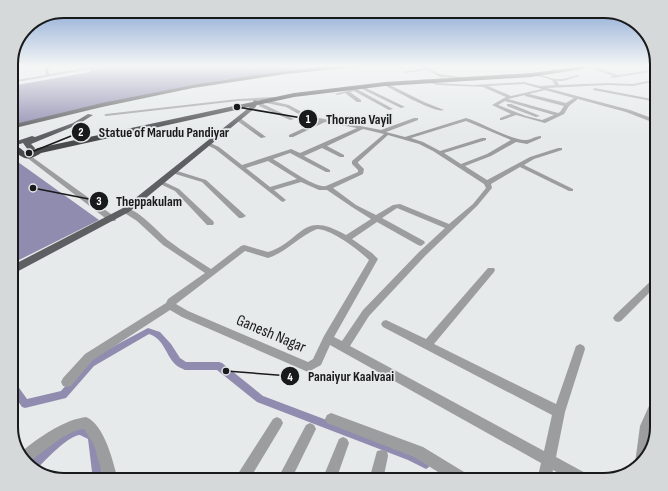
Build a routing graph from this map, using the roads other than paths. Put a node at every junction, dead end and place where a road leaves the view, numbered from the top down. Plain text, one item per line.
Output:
1 (185, 89) edge
2 (196, 89) edge
3 (329, 89) edge
4 (360, 89) edge
5 (395, 89) edge
6 (490, 89) edge
7 (515, 89) edge
8 (541, 89) joint
9 (561, 89) edge
10 (589, 89) edge
11 (355, 90) junction
12 (594, 90) junction
13 (567, 91) dead end
14 (610, 93) dead end
15 (337, 94) dead end
16 (527, 94) junction
17 (352, 96) junction
18 (510, 97) junction
19 (629, 97) dead end
20 (577, 98) junction
21 (585, 99) junction
22 (502, 100) junction
23 (624, 100) dead end
24 (650, 100) edge
25 (359, 101) dead end
26 (264, 102) junction
27 (599, 102) junction
28 (111, 103) junction
29 (620, 104) dead end
30 (567, 105) junction
31 (403, 107) dead end
32 (486, 107) dead end
33 (615, 107) junction
34 (390, 109) dead end
35 (442, 110) dead end
36 (85, 114) junction
37 (515, 114) junction
38 (559, 115) junction
39 (106, 116) dead end
40 (508, 116) junction
41 (238, 119) junction
42 (292, 119) dead end
43 (416, 119) dead end
44 (502, 119) dead end
45 (548, 120) junction
46 (650, 120) edge
47 (323, 121) junction
48 (33, 122) junction
49 (18, 125) edge
50 (362, 128) junction
51 (384, 133) junction
52 (291, 136) dead end
53 (263, 137) dead end
54 (539, 137) dead end
55 (405, 139) junction
56 (484, 139) dead end
57 (516, 140) junction
58 (18, 142) edge
59 (208, 144) junction
60 (323, 146) junction
61 (18, 147) edge
62 (560, 149) dead end
63 (18, 150) edge
64 (31, 152) junction
65 (440, 153) junction
66 (300, 155) junction
67 (342, 156) dead end
68 (268, 158) junction
69 (520, 165) junction
70 (461, 166) junction
71 (242, 167) junction
72 (174, 172) junction
73 (328, 172) dead end
74 (302, 180) junction
75 (162, 183) junction
76 (487, 183) junction
77 (328, 188) junction
78 (269, 189) junction
79 (571, 190) dead end
80 (283, 200) dead end
81 (126, 210) junction
82 (242, 216) dead end
83 (112, 219) junction
84 (376, 219) junction
85 (210, 223) dead end
86 (451, 228) junction
87 (346, 239) junction
88 (421, 242) dead end
89 (18, 267) edge
90 (491, 270) dead end
91 (211, 273) junction
92 (650, 287) edge
93 (170, 305) junction
94 (618, 318) dead end
95 (386, 324) dead end
96 (328, 339) junction
97 (428, 345) junction
98 (343, 348) junction
99 (580, 349) dead end
100 (67, 382) dead end
101 (559, 412) junction
102 (331, 418) dead end
103 (277, 423) dead end
104 (310, 429) dead end
105 (650, 429) edge
106 (343, 443) dead end
107 (646, 446) edge
108 (27, 455) edge
109 (382, 456) dead end
110 (548, 460) junction
111 (109, 473) edge
112 (245, 473) edge
113 (288, 473) edge
114 (332, 473) edge
115 (378, 473) edge
116 (452, 473) edge
117 (545, 473) edge
118 (571, 473) edge

1 - 28 main road
2 - 36 main road
3 - 26 highway
4 - 11 highway
5 - 35 street
6 - 18 street
7 - 16 street
8 - 16 street
8 - 20 street
9 - 13 street
10 - 12 street
11 - 15 street
11 - 17 street
11 - 17 street
11 - 26 highway
11 - 31 street
11 - 34 street
12 - 21 street
12 - 24 street
14 - 27 street
16 - 18 street
16 - 30 street
17 - 25 street
18 - 22 street
19 - 23 street
20 - 21 street
20 - 30 street
21 - 27 street
22 - 37 street
22 - 38 street
22 - 45 street
26 - 39 street
26 - 41 main road
26 - 42 street
26 - 47 street
26 - 64 highway
26 - 64 highway
27 - 33 street
28 - 36 main road
28 - 48 main road
29 - 33 street
30 - 38 street
32 - 40 street
33 - 46 street
36 - 48 main road
36 - 58 main road
36 - 64 main road
37 - 40 street
37 - 45 street
38 - 45 street
40 - 44 street
41 - 53 street
41 - 59 main road
43 - 51 street
47 - 50 street
47 - 52 street
48 - 49 main road
50 - 51 street
50 - 60 street
51 - 55 street
51 - 77 street
54 - 57 street
55 - 57 street
55 - 65 street
56 - 65 street
57 - 70 street
59 - 71 street
59 - 72 main road
60 - 66 street
60 - 67 street
61 - 64 highway
62 - 69 street
63 - 64 highway
64 - 83 street
65 - 70 street
66 - 68 street
66 - 73 street
68 - 71 street
68 - 74 street
69 - 76 street
69 - 79 street
70 - 76 street
71 - 78 street
72 - 75 main road
72 - 82 street
74 - 77 street
74 - 78 street
75 - 81 main road
75 - 85 street
76 - 86 street
77 - 84 street
78 - 80 street
81 - 83 main road
81 - 91 street
83 - 89 main road
84 - 86 street
84 - 87 street
84 - 88 street
86 - 98 street
87 - 91 street
87 - 96 street
90 - 97 street
91 - 93 street
92 - 94 street
93 - 96 street, Ganesh Nagar
93 - 100 street
95 - 97 street
96 - 98 street, Ganesh Nagar
97 - 101 street
98 - 110 street, Ganesh Nagar
99 - 101 street
101 - 110 street
102 - 116 street
103 - 112 street
104 - 113 street
105 - 107 street
106 - 114 street
108 - 111 street
109 - 115 street
110 - 117 street
110 - 118 street, Ganesh Nagar

